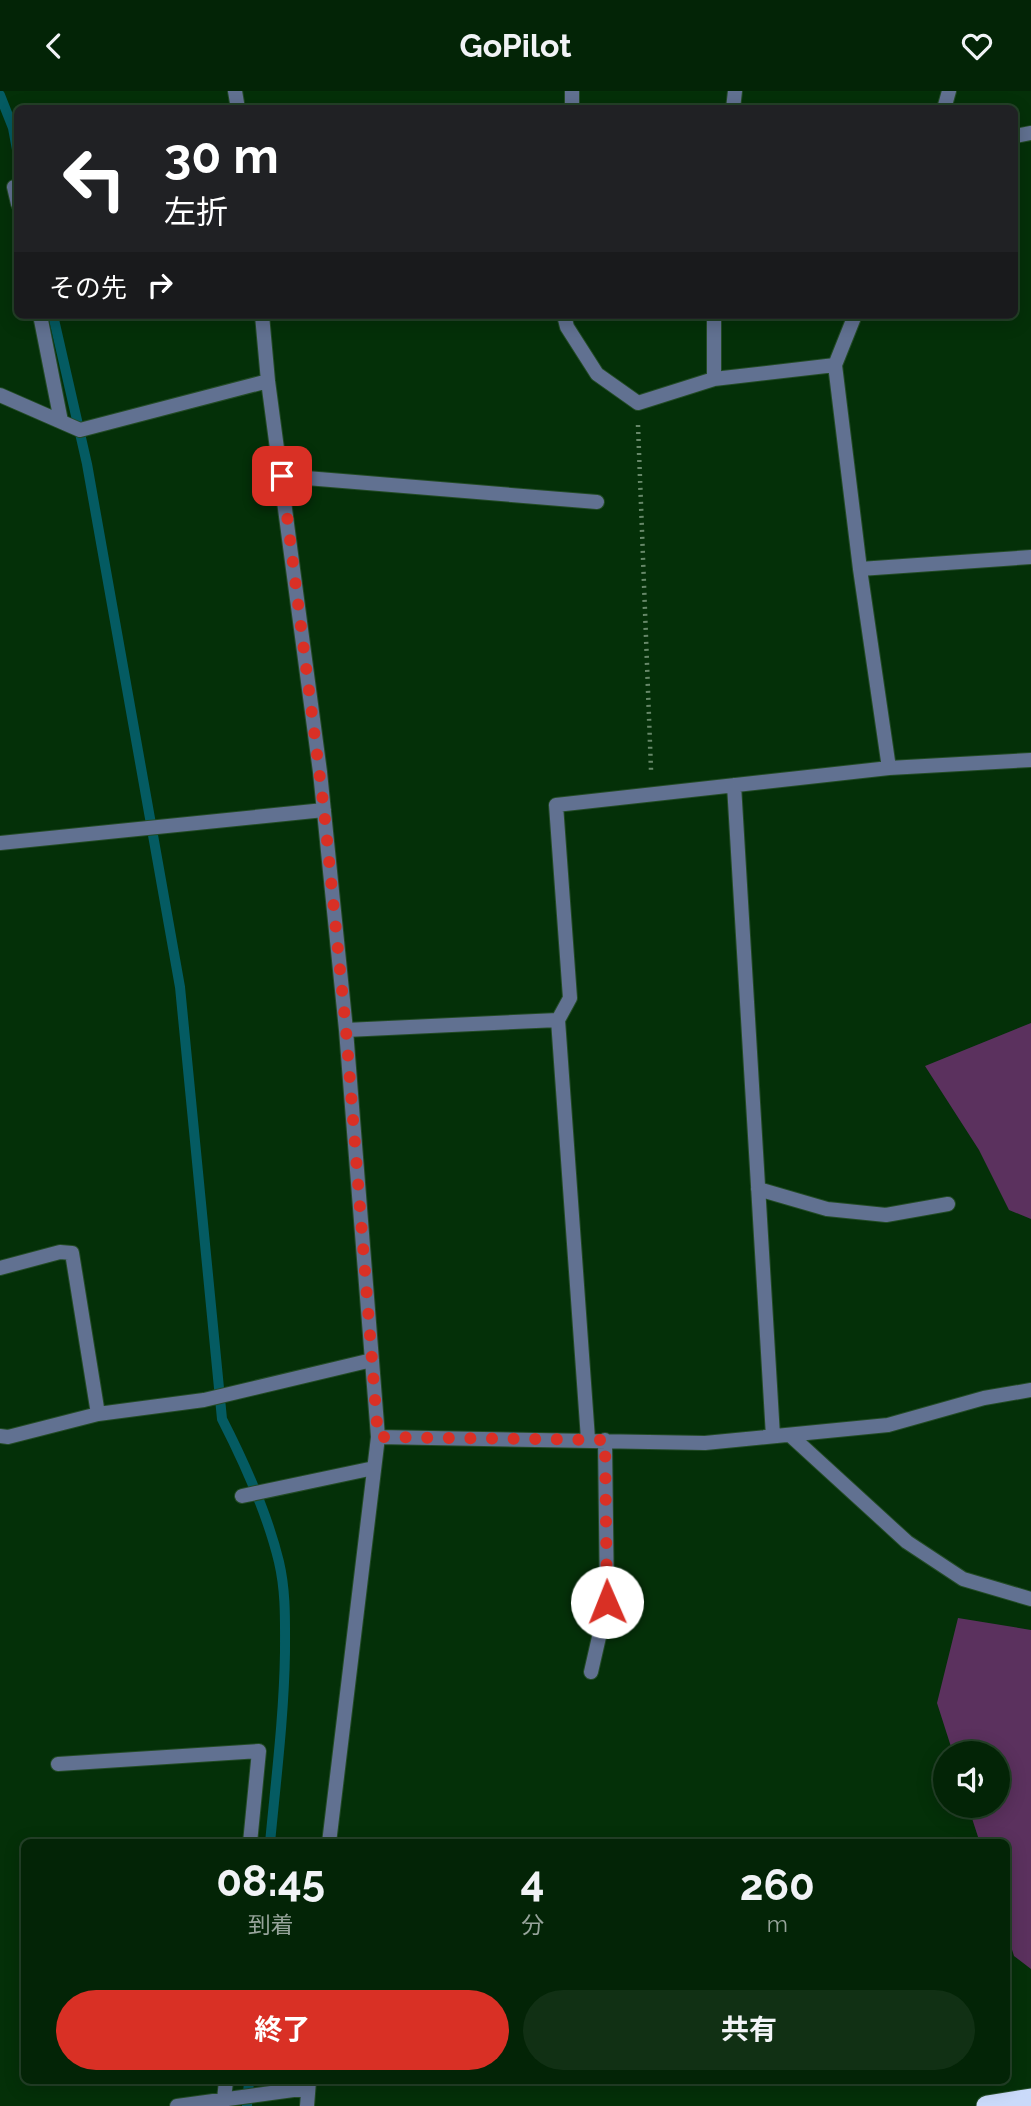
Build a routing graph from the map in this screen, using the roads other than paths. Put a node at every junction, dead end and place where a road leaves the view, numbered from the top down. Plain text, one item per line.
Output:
1 (41, 319) edge
2 (261, 319) edge
3 (565, 319) edge
4 (714, 319) edge
5 (853, 319) edge
6 (835, 365) junction
7 (714, 379) junction
8 (268, 381) junction
9 (0, 394) edge
10 (61, 421) junction
11 (282, 476) junction
12 (597, 502) dead end
13 (1031, 557) edge
14 (860, 569) junction
15 (1031, 759) edge
16 (889, 768) junction
17 (734, 785) junction
18 (324, 810) junction
19 (0, 843) edge
20 (558, 1020) junction
21 (346, 1030) junction
22 (758, 1189) junction
23 (948, 1204) dead end
24 (0, 1268) edge
25 (372, 1360) junction
26 (1031, 1389) edge
27 (98, 1414) junction
28 (789, 1435) junction
29 (0, 1436) edge
30 (773, 1436) junction
31 (378, 1437) junction
32 (588, 1439) junction
33 (605, 1440) junction
34 (374, 1468) junction
35 (243, 1496) dead end
36 (1031, 1598) edge
37 (591, 1672) dead end
38 (58, 1763) dead end
39 (250, 1839) edge
40 (329, 1839) edge
41 (226, 2084) edge
42 (309, 2084) edge
43 (224, 2099) junction
44 (1031, 2099) edge
45 (177, 2106) edge
46 (307, 2106) edge
47 (987, 2106) edge

1 - 10 street
2 - 8 street
3 - 7 street
4 - 7 street
5 - 6 street
6 - 7 street
6 - 14 street
8 - 10 street
8 - 11 street
9 - 10 street
11 - 12 street
11 - 18 street
13 - 14 street
14 - 16 street
15 - 16 street
16 - 17 street
17 - 20 street
17 - 22 street
18 - 19 street
18 - 21 street
20 - 21 street
20 - 32 street
21 - 25 street
22 - 23 street
22 - 30 street
24 - 27 street
25 - 27 street
25 - 31 street
26 - 28 street
27 - 29 street
28 - 30 street
28 - 36 street
30 - 33 street
31 - 32 street
31 - 34 street
32 - 33 street
33 - 37 street
34 - 35 street
34 - 40 street
38 - 39 street
41 - 43 street
42 - 43 street
42 - 46 street
43 - 45 street
44 - 47 highway

